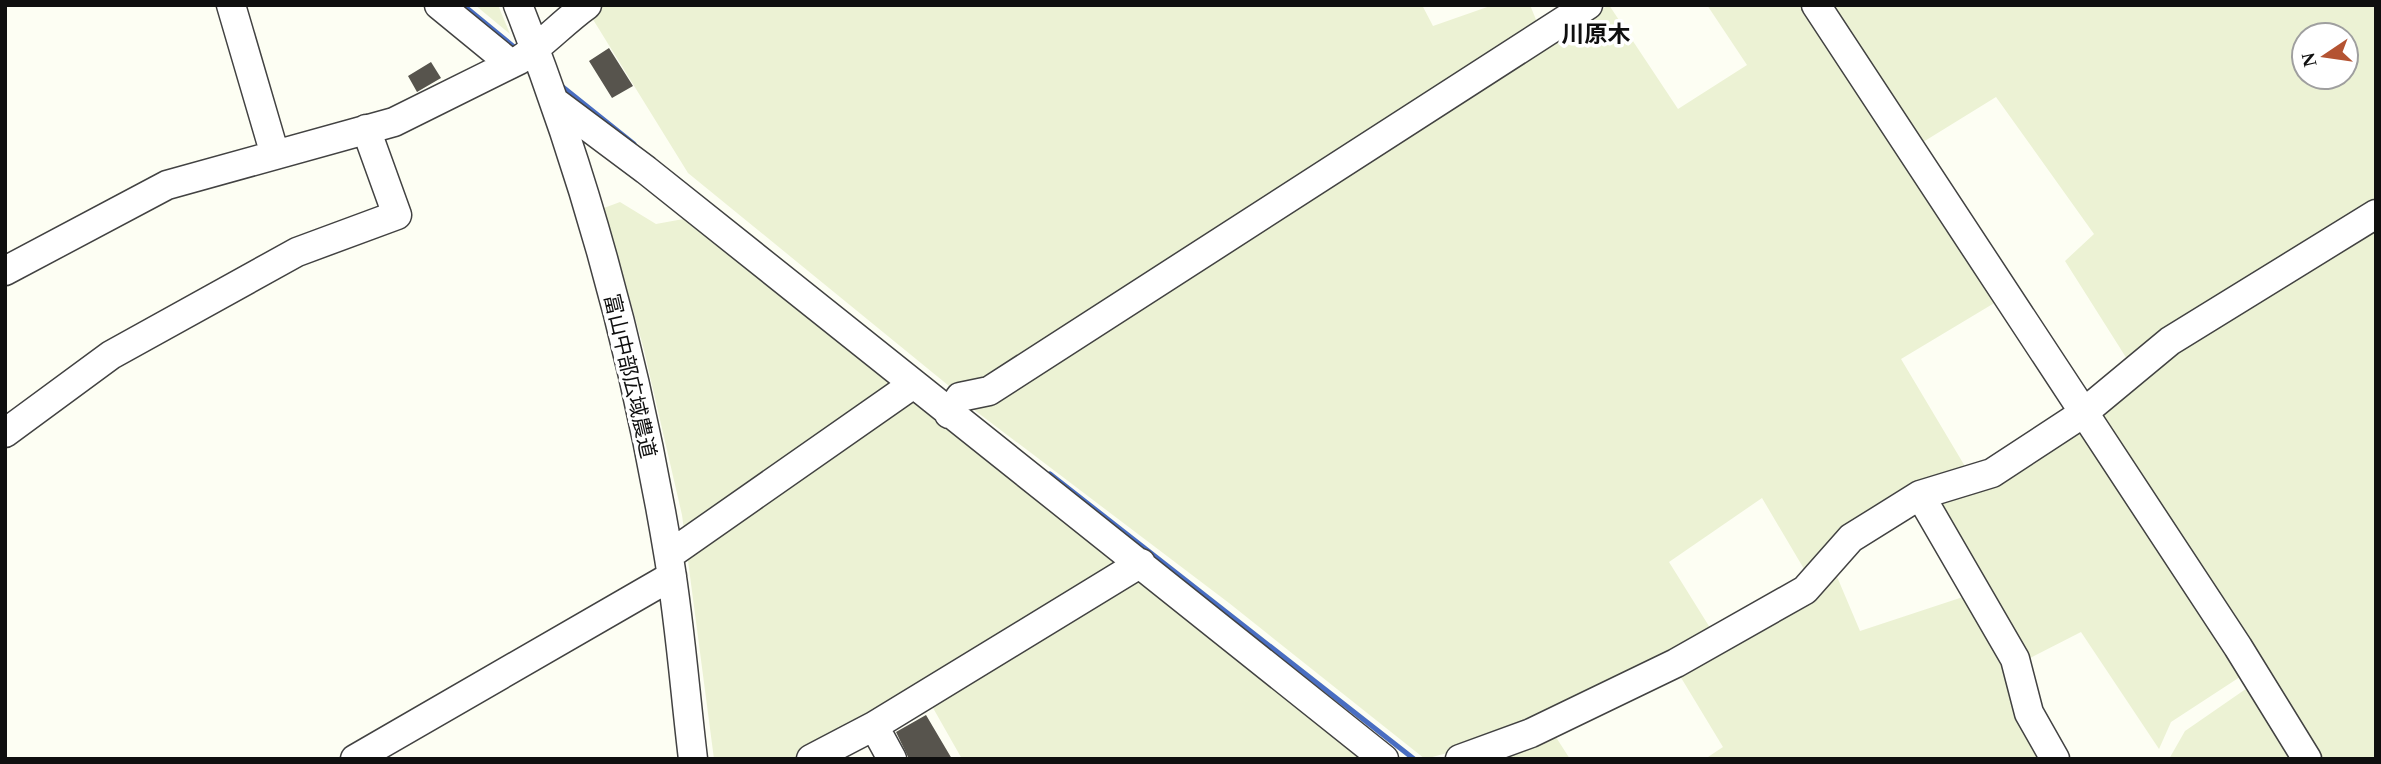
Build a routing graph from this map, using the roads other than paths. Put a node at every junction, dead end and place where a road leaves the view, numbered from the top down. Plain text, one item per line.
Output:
1 (231, 5) edge
2 (439, 5) edge
3 (518, 5) edge
4 (587, 5) edge
5 (1588, 5) edge
6 (1816, 5) edge
7 (535, 50) junction
8 (511, 64) junction
9 (555, 102) junction
10 (366, 129) junction
11 (275, 155) junction
12 (2376, 214) edge
13 (5, 271) edge
14 (912, 385) junction
15 (949, 414) junction
16 (2082, 414) junction
17 (5, 433) edge
18 (1920, 495) junction
19 (1141, 563) junction
20 (670, 566) junction
21 (874, 726) junction
22 (355, 759) edge
23 (693, 759) edge
24 (811, 759) edge
25 (892, 759) edge
26 (1384, 759) edge
27 (1460, 759) edge
28 (2055, 759) edge
29 (2307, 759) edge

1 - 11 street
2 - 8 street
3 - 7 street, 富山中部広域農道
4 - 7 street
5 - 15 street
6 - 16 street
7 - 8 street
7 - 9 street, 富山中部広域農道
8 - 10 street
9 - 14 street
9 - 20 street, 富山中部広域農道
10 - 11 street
10 - 17 street
11 - 13 street
12 - 16 street
14 - 15 street
14 - 20 street
15 - 19 street
16 - 18 street
16 - 29 street
18 - 27 street
18 - 28 street
19 - 21 street
19 - 26 street
20 - 22 street
20 - 23 street, 富山中部広域農道
21 - 24 street
21 - 25 street

